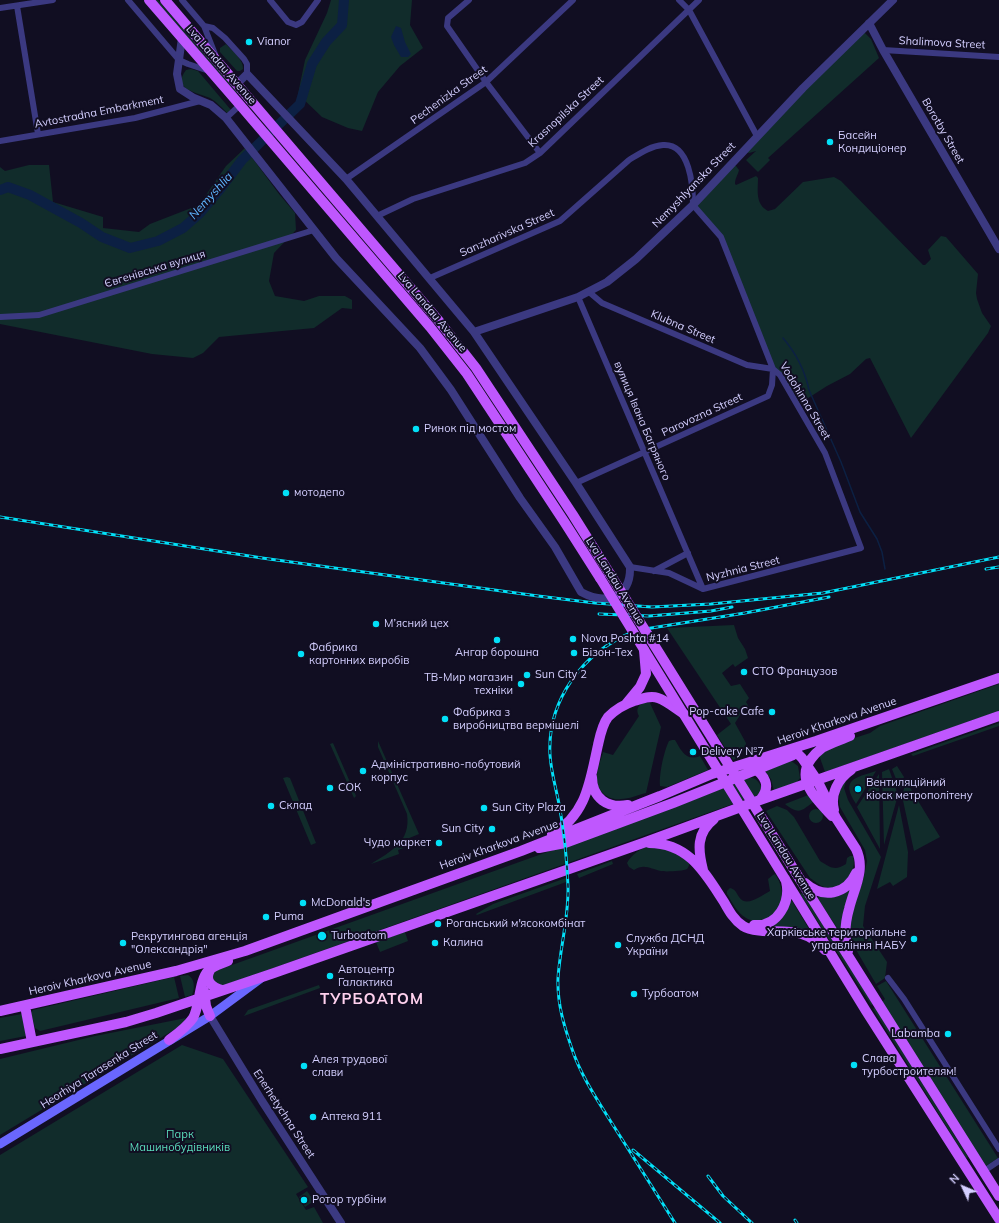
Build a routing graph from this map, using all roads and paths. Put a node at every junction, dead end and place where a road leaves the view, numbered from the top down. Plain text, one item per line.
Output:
1 (53, 0) edge
2 (128, 0) edge
3 (148, 0) edge
4 (165, 0) edge
5 (182, 0) edge
6 (270, 0) edge
7 (318, 0) edge
8 (469, 0) edge
9 (573, 0) edge
10 (679, 0) edge
11 (699, 0) edge
12 (893, 0) edge
13 (17, 6) junction
14 (0, 8) edge
15 (689, 10) junction
16 (870, 23) junction
17 (204, 26) junction
18 (182, 38) junction
19 (883, 50) junction
20 (999, 56) edge
21 (179, 60) junction
22 (218, 62) junction
23 (211, 71) junction
24 (248, 74) junction
25 (486, 82) junction
26 (237, 84) junction
27 (248, 97) junction
28 (201, 100) junction
29 (240, 105) junction
30 (226, 118) junction
31 (38, 134) junction
32 (757, 136) junction
33 (0, 141) edge
34 (540, 153) junction
35 (346, 179) junction
36 (693, 205) junction
37 (377, 216) junction
38 (314, 230) junction
39 (999, 249) edge
40 (430, 278) junction
41 (589, 292) junction
42 (578, 297) junction
43 (0, 317) edge
44 (474, 332) junction
45 (773, 370) junction
46 (644, 453) junction
47 (576, 483) junction
48 (861, 548) joint
49 (688, 553) junction
50 (630, 567) junction
51 (654, 571) junction
52 (703, 589) junction
53 (644, 650) junction
54 (999, 678) edge
55 (626, 704) junction
56 (684, 714) junction
57 (999, 716) edge
58 (874, 721) junction
59 (787, 753) junction
60 (738, 765) junction
61 (860, 765) junction
62 (807, 767) junction
63 (592, 771) junction
64 (759, 773) junction
65 (813, 782) junction
66 (660, 796) junction
67 (760, 800) junction
68 (718, 816) junction
69 (839, 822) junction
70 (643, 843) junction
71 (521, 851) junction
72 (860, 862) junction
73 (703, 870) junction
74 (796, 873) junction
75 (785, 879) junction
76 (802, 883) junction
77 (792, 889) junction
78 (732, 914) junction
79 (245, 951) junction
80 (854, 964) junction
81 (210, 970) junction
82 (842, 972) junction
83 (264, 976) junction
84 (888, 978) dead end
85 (222, 990) junction
86 (202, 997) junction
87 (25, 1006) junction
88 (0, 1011) edge
89 (210, 1016) junction
90 (169, 1040) junction
91 (32, 1042) junction
92 (0, 1049) edge
93 (0, 1144) edge
94 (999, 1149) edge
95 (999, 1161) edge
96 (984, 1171) junction
97 (973, 1178) junction
98 (999, 1196) edge
99 (999, 1219) edge
100 (341, 1223) edge

1 - 13 street
2 - 21 street
3 - 18 main road, Lva Landau Avenue
4 - 22 main road, Lva Landau Avenue
5 - 17 street
6 - 7 street
8 - 25 street
9 - 25 street, Pechenizka Street
10 - 15 street
11 - 15 street, Krasnopilska Street
12 - 16 street, Nemyshlyanska Street
13 - 14 street
13 - 31 street
15 - 32 street
15 - 34 street, Krasnopilska Street
16 - 19 street, Borotby Street
16 - 32 street, Nemyshlyanska Street
17 - 22 street
17 - 24 street
18 - 21 street
18 - 23 main road, Lva Landau Avenue
19 - 20 street, Shalimova Street
19 - 39 street, Borotby Street
21 - 23 street
21 - 28 street
22 - 26 main road, Lva Landau Avenue
23 - 29 main road, Lva Landau Avenue
24 - 26 street
24 - 35 street
25 - 34 street
25 - 35 street, Pechenizka Street
26 - 27 main road, Lva Landau Avenue
27 - 29 main road
27 - 74 main road, Lva Landau Avenue, bridge
28 - 30 street
28 - 31 street, Avtostradna Embarkment
29 - 30 street
29 - 53 main road, Lva Landau Avenue, bridge
30 - 38 street
31 - 33 street, Avtostradna Embarkment
32 - 36 street, Nemyshlyanska Street
34 - 37 street, Krasnopilska Street
35 - 37 street
36 - 40 street, Sanzharivska Street
36 - 41 street, Nemyshlyanska Street
36 - 45 street, Vodohinna Street
37 - 40 street
38 - 43 street, Євгенівська вулиця
38 - 50 street
40 - 44 street
41 - 42 street, Nemyshlyanska Street
41 - 45 street, Klubna Street
42 - 44 street, Nemyshlyanska Street
42 - 46 street, вулиця Івана Багряного
44 - 47 street
45 - 46 street, Parovozna Street
45 - 48 street, Vodohinna Street
46 - 47 street, Parovozna Street
46 - 49 street, вулиця Івана Багряного
47 - 50 street
48 - 52 street, Nyzhnia Street
49 - 51 street
49 - 52 street, вулиця Івана Багряного
50 - 51 street, Nyzhnia Street
51 - 52 street, Nyzhnia Street
53 - 55 main road
53 - 56 main road, Lva Landau Avenue, bridge
54 - 58 main road, Heroiv Kharkova Avenue
55 - 56 main road
55 - 63 main road
56 - 75 main road, Lva Landau Avenue, bridge
57 - 61 main road
58 - 59 main road
58 - 62 main road
59 - 60 main road, Heroiv Kharkova Avenue
59 - 62 main road
59 - 64 main road
60 - 64 main road
60 - 66 main road, Heroiv Kharkova Avenue
61 - 65 main road
61 - 69 main road
62 - 65 main road
63 - 66 main road
63 - 71 main road
64 - 67 main road
64 - 71 main road
65 - 67 main road
65 - 69 main road
66 - 71 main road, Heroiv Kharkova Avenue
67 - 68 main road
68 - 70 main road
68 - 73 main road
69 - 72 main road
70 - 73 main road
70 - 83 main road
71 - 79 main road, Heroiv Kharkova Avenue
72 - 74 main road
72 - 80 main road
73 - 78 main road
74 - 76 main road, Lva Landau Avenue
75 - 77 main road, Lva Landau Avenue
75 - 78 main road
76 - 77 main road
76 - 80 main road, Lva Landau Avenue
77 - 82 main road, Lva Landau Avenue
78 - 82 main road
79 - 81 main road
79 - 87 main road, Heroiv Kharkova Avenue
80 - 96 main road, Lva Landau Avenue
81 - 85 main road
81 - 86 main road
82 - 97 main road, Lva Landau Avenue
83 - 85 main road
83 - 89 main road, Heorhiya Tarasenka Street
84 - 94 street
85 - 86 main road
86 - 89 main road
86 - 90 main road
86 - 91 main road
87 - 88 main road, Heroiv Kharkova Avenue
87 - 91 main road
89 - 90 main road, Heorhiya Tarasenka Street
89 - 100 street, Enerhetychna Street
90 - 93 main road, Heorhiya Tarasenka Street
91 - 92 main road
95 - 96 street
96 - 97 main road
96 - 98 main road, Lva Landau Avenue
97 - 99 main road, Lva Landau Avenue

